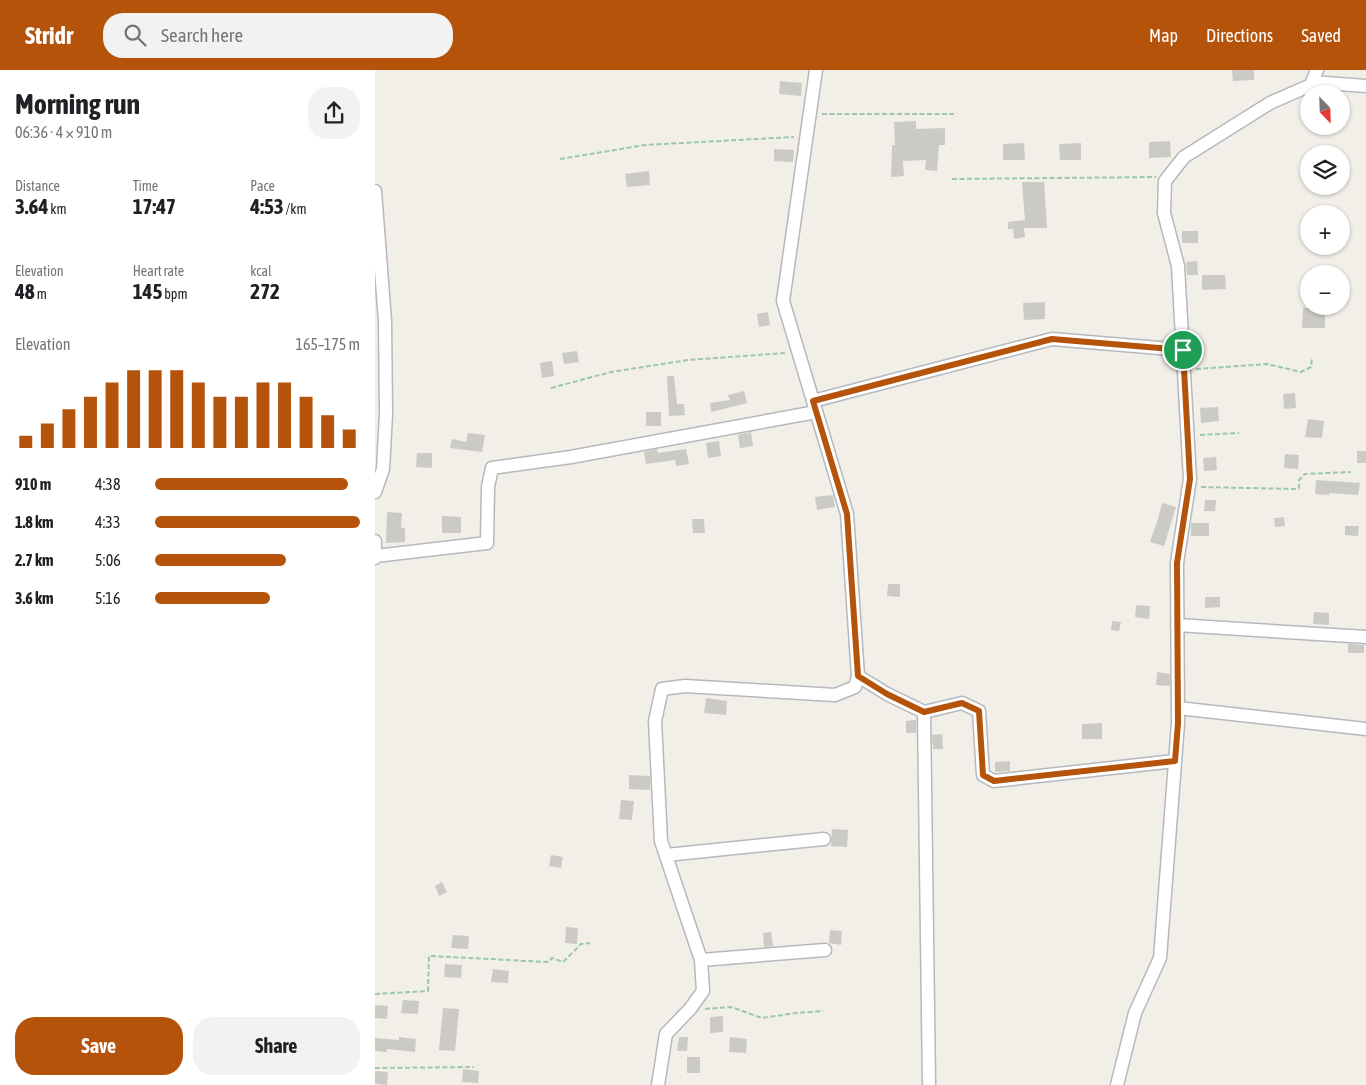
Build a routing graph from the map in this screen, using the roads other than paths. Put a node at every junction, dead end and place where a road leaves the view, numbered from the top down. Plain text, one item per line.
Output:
1 (816, 70) edge
2 (1315, 76) edge
3 (1366, 86) edge
4 (375, 191) edge
5 (1183, 350) junction
6 (814, 407) junction
7 (375, 492) edge
8 (375, 541) edge
9 (375, 557) edge
10 (1177, 625) junction
11 (1366, 637) edge
12 (858, 676) junction
13 (1178, 708) junction
14 (924, 712) junction
15 (1366, 729) edge
16 (1175, 761) junction
17 (824, 839) dead end
18 (666, 855) junction
19 (825, 950) dead end
20 (701, 960) junction
21 (659, 1085) edge
22 (929, 1085) edge
23 (1117, 1085) edge

1 - 6 street
2 - 3 street
2 - 5 street
4 - 7 street
5 - 6 street
5 - 10 street
6 - 9 street
6 - 12 street
8 - 9 street
10 - 11 street
10 - 13 street
12 - 14 street
12 - 18 street
13 - 15 street
13 - 16 street
14 - 16 street
14 - 22 street
16 - 23 street
17 - 18 street
18 - 20 street
19 - 20 street
20 - 21 street

